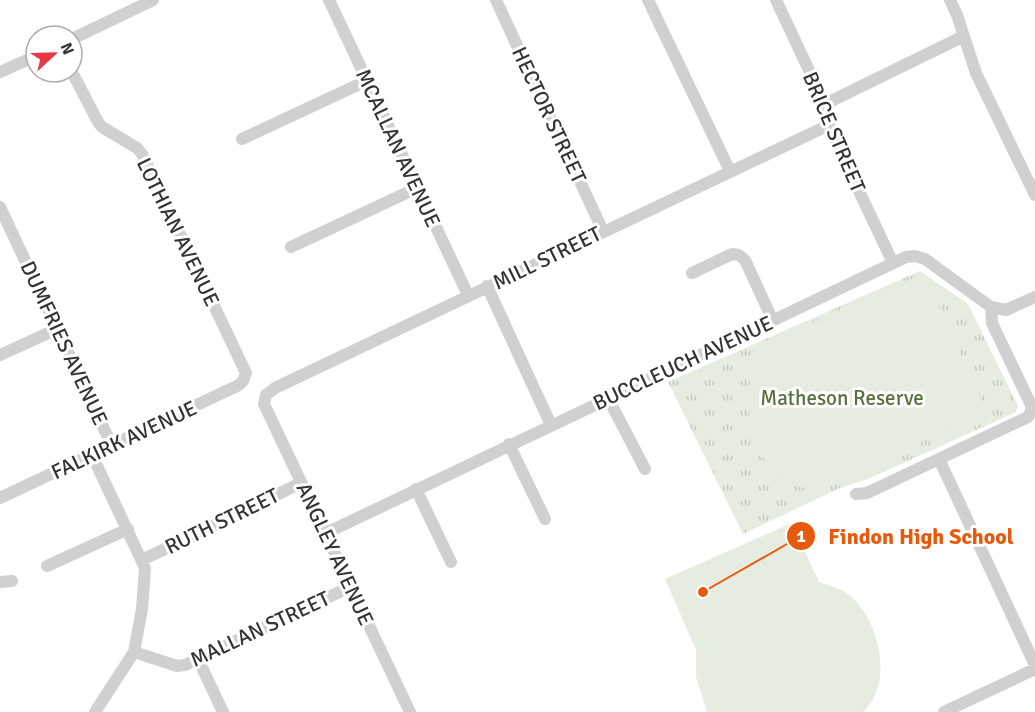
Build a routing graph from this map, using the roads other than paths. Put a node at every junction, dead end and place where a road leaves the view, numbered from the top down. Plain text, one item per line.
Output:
1 (153, 0) edge
2 (329, 0) edge
3 (496, 0) edge
4 (648, 0) edge
5 (776, 0) edge
6 (950, 0) edge
7 (84, 33) edge
8 (964, 36) junction
9 (24, 61) edge
10 (0, 72) edge
11 (366, 81) junction
12 (78, 84) edge
13 (825, 104) junction
14 (829, 125) junction
15 (242, 139) dead end
16 (730, 171) junction
17 (417, 188) junction
18 (1035, 195) edge
19 (1, 211) edge
20 (603, 231) junction
21 (291, 247) dead end
22 (893, 263) junction
23 (692, 273) dead end
24 (487, 286) junction
25 (468, 295) junction
26 (1035, 297) edge
27 (991, 307) junction
28 (773, 321) junction
29 (57, 329) junction
30 (0, 356) edge
31 (245, 378) joint
32 (266, 395) joint
33 (608, 398) junction
34 (551, 424) junction
35 (509, 444) junction
36 (112, 446) junction
37 (92, 455) junction
38 (939, 459) junction
39 (645, 469) dead end
40 (302, 483) junction
41 (416, 489) junction
42 (856, 494) dead end
43 (0, 498) edge
44 (545, 519) dead end
45 (128, 529) junction
46 (326, 533) junction
47 (142, 560) junction
48 (451, 562) dead end
49 (47, 566) dead end
50 (350, 587) junction
51 (134, 652) junction
52 (198, 659) junction
53 (1035, 667) edge
54 (95, 712) edge
55 (223, 712) edge
56 (410, 712) edge
57 (944, 712) edge

1 - 7 street
2 - 11 street, MCALLAN AVENUE
3 - 20 street, HECTOR STREET
4 - 16 street
5 - 13 street, BRICE STREET
6 - 8 street
8 - 13 street
8 - 18 street
9 - 10 street
11 - 15 street
11 - 17 street, MCALLAN AVENUE
12 - 31 street, LOTHIAN AVENUE
13 - 14 street, BRICE STREET
14 - 16 street, MILL STREET
14 - 22 street, BRICE STREET
16 - 20 street, MILL STREET
17 - 21 street
17 - 25 street, MCALLAN AVENUE
19 - 29 street, DUMFRIES AVENUE
20 - 24 street, MILL STREET
22 - 27 street, BUCCLEUCH AVENUE
22 - 28 street, BUCCLEUCH AVENUE
23 - 28 street
24 - 25 street, MILL STREET
24 - 34 street
25 - 32 street, MILL STREET
26 - 27 street
27 - 38 street
28 - 33 street, BUCCLEUCH AVENUE
29 - 30 street
29 - 36 street, DUMFRIES AVENUE
31 - 36 street, FALKIRK AVENUE
32 - 40 street, ANGLEY AVENUE
33 - 34 street, BUCCLEUCH AVENUE
33 - 39 street
34 - 35 street, BUCCLEUCH AVENUE
35 - 41 street, BUCCLEUCH AVENUE
35 - 44 street
36 - 37 street, FALKIRK AVENUE
37 - 43 street, FALKIRK AVENUE
37 - 45 street
38 - 42 street
38 - 53 street
40 - 46 street, ANGLEY AVENUE
40 - 47 street, RUTH STREET
41 - 46 street, BUCCLEUCH AVENUE
41 - 48 street
45 - 47 street
45 - 49 street
46 - 50 street, ANGLEY AVENUE
47 - 51 street
50 - 52 street, MALLAN STREET
50 - 56 street, ANGLEY AVENUE
51 - 52 street, MALLAN STREET
51 - 54 street
52 - 55 street
53 - 57 street

